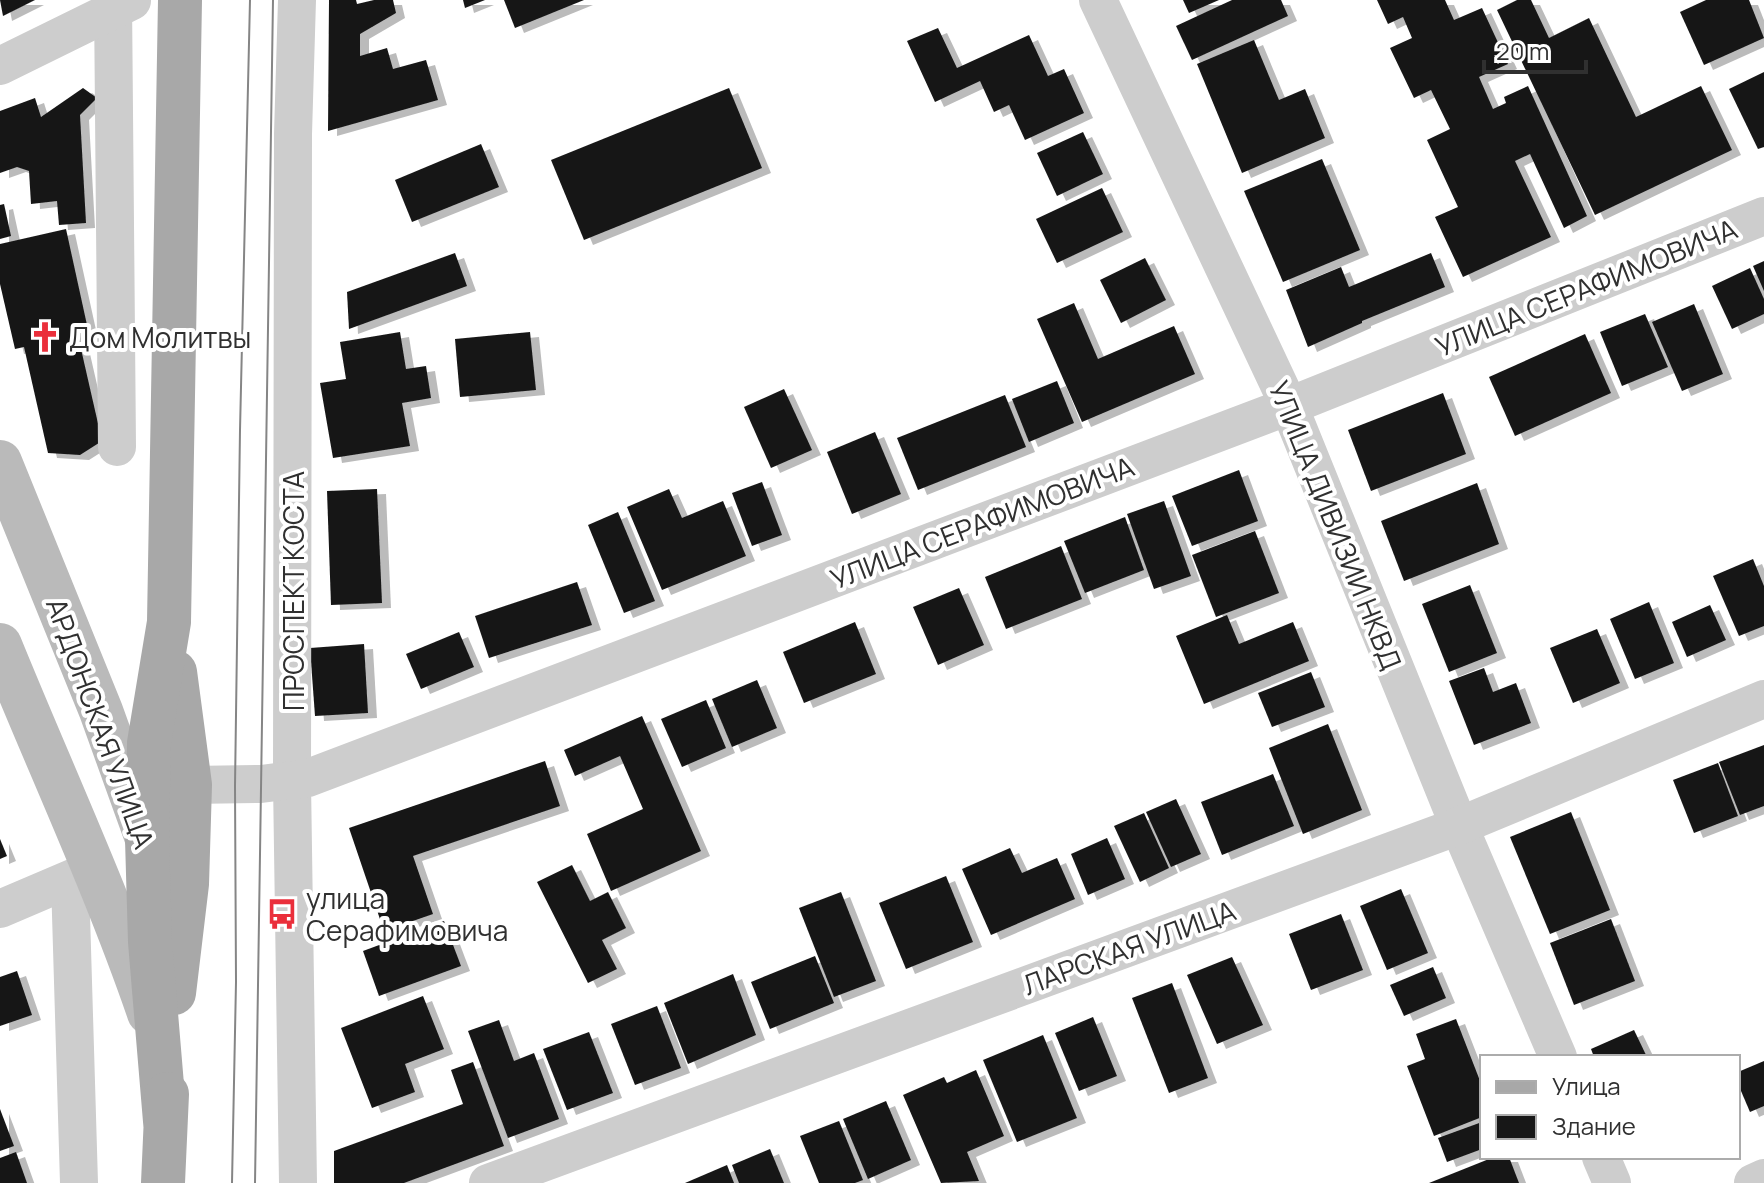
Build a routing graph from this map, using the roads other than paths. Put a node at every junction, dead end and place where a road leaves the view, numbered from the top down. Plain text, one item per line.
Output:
1 (180, 0) edge
2 (297, 0) edge
3 (1098, 0) edge
4 (120, 4) edge
5 (0, 66) edge
6 (1764, 216) edge
7 (1289, 406) junction
8 (117, 447) dead end
9 (0, 462) edge
10 (169, 622) junction
11 (0, 645) edge
12 (1764, 699) edge
13 (292, 782) junction
14 (190, 785) junction
15 (1459, 826) junction
16 (147, 839) junction
17 (83, 875) junction
18 (0, 909) edge
19 (174, 992) junction
20 (158, 1040) junction
21 (1557, 1055) edge
22 (165, 1121) junction
23 (1602, 1159) edge
24 (1764, 1178) edge
25 (79, 1183) edge
26 (163, 1183) edge
27 (298, 1183) edge
28 (488, 1183) edge
29 (1612, 1183) edge
30 (1753, 1183) edge

1 - 10 main road
2 - 13 street, ПРОСПЕКТ КОСТА
3 - 7 street, УЛИЦА ДИВИЗИИ НКВД
4 - 5 street
4 - 8 street
6 - 7 street, УЛИЦА СЕРАФИМОВИЧА
7 - 13 street, УЛИЦА СЕРАФИМОВИЧА
7 - 15 street, УЛИЦА ДИВИЗИИ НКВД
9 - 16 main road, АРДОНСКАЯ УЛИЦА
10 - 14 main road
10 - 16 main road
11 - 17 main road, АРДОНСКАЯ УЛИЦА
12 - 15 street, ЛАРСКАЯ УЛИЦА
13 - 14 street, УЛИЦА СЕРАФИМОВИЧА
13 - 27 street, ПРОСПЕКТ КОСТА
14 - 19 main road
15 - 21 street, УЛИЦА ДИВИЗИИ НКВД
15 - 28 street, ЛАРСКАЯ УЛИЦА
16 - 19 main road, АРДОНСКАЯ УЛИЦА
16 - 20 main road
17 - 18 street
17 - 20 main road, АРДОНСКАЯ УЛИЦА
17 - 25 street
19 - 22 main road
20 - 22 main road
22 - 26 main road
23 - 29 street
24 - 30 street

